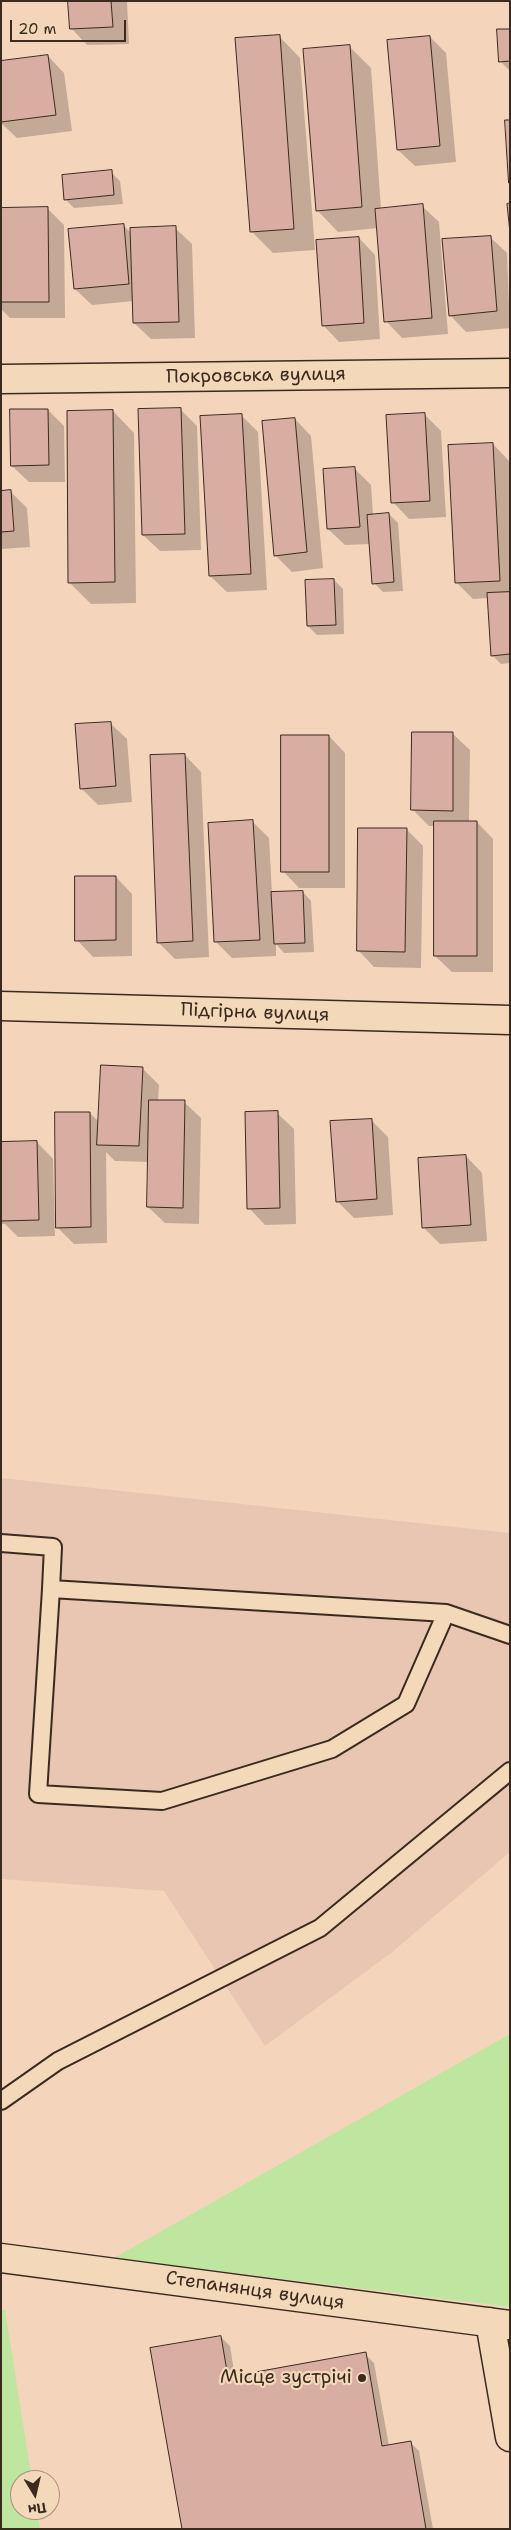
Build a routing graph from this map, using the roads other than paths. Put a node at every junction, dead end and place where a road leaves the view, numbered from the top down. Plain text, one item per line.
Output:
1 (510, 373) edge
2 (1, 378) edge
3 (1, 1006) edge
4 (510, 1020) edge
5 (1, 1543) edge
6 (51, 1589) junction
7 (446, 1613) junction
8 (510, 1635) edge
9 (510, 1771) edge
10 (1, 2101) edge
11 (1, 2258) edge
12 (500, 2323) edge
13 (510, 2437) edge

1 - 2 street, Покровська вулиця
3 - 4 street, Підгірна вулиця
5 - 6 lane
6 - 7 lane
6 - 7 lane
7 - 8 lane
9 - 10 lane
11 - 12 street, Степанянця вулиця
12 - 13 street

